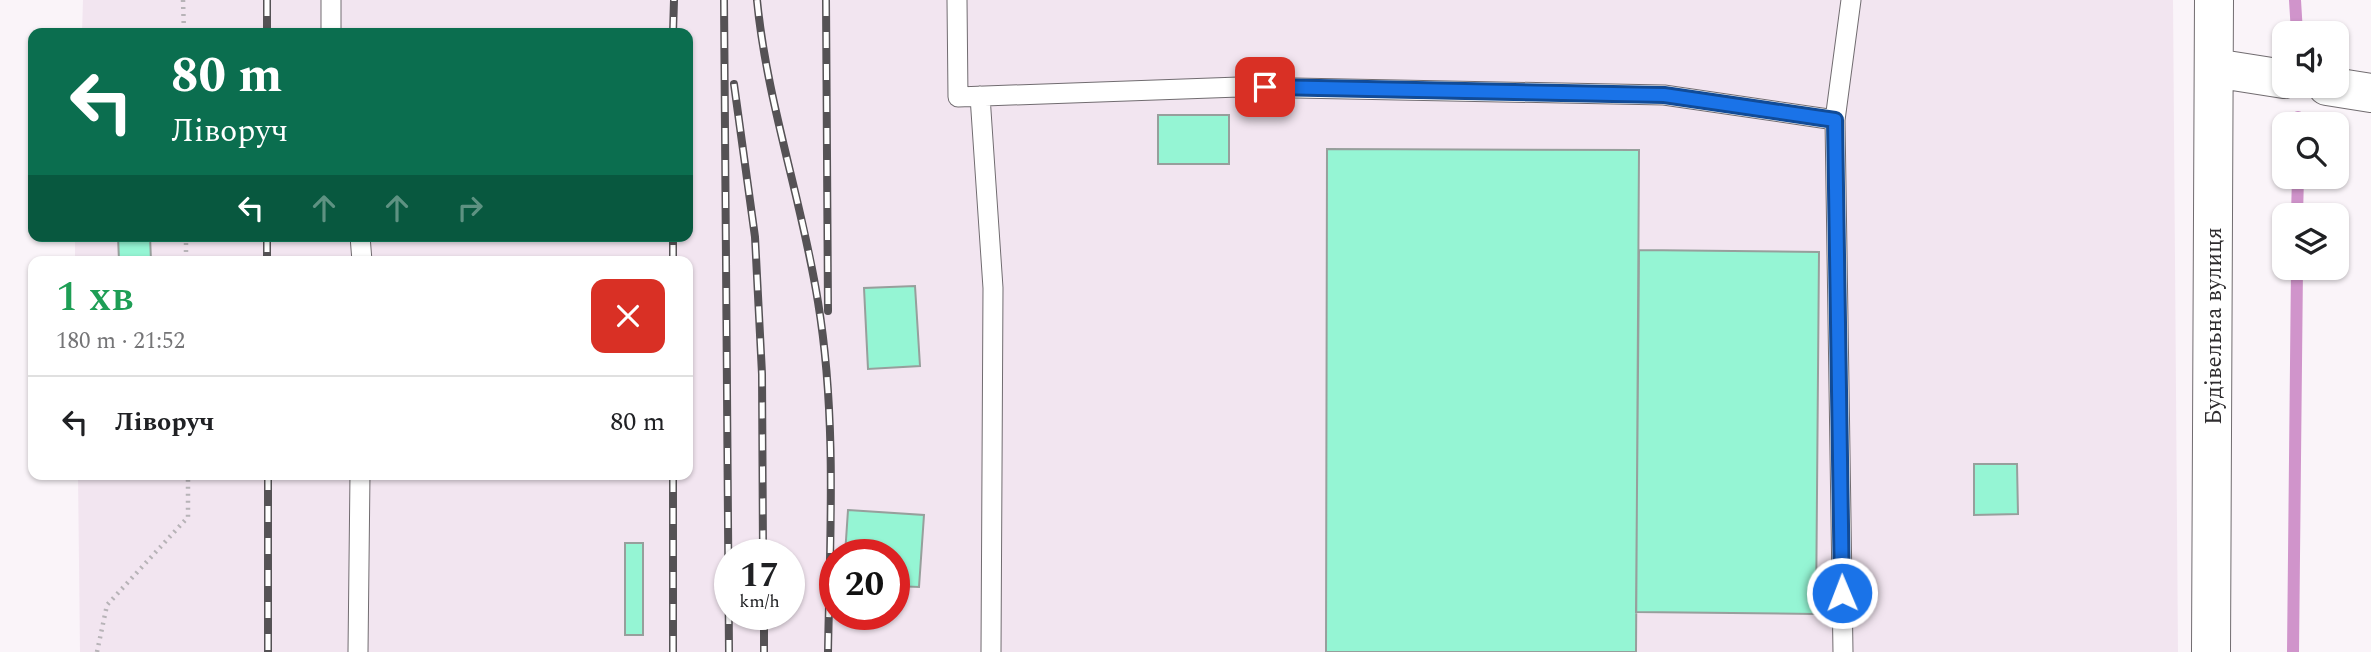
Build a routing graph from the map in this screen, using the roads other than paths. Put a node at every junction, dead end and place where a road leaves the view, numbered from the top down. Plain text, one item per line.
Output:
1 (331, 0) edge
2 (957, 0) edge
3 (1851, 0) edge
4 (2214, 0) edge
5 (331, 28) edge
6 (2214, 68) junction
7 (2272, 77) edge
8 (2349, 90) edge
9 (2371, 93) edge
10 (980, 96) junction
11 (1835, 120) junction
12 (360, 480) edge
13 (358, 652) edge
14 (992, 652) edge
15 (1843, 652) edge
16 (2211, 652) edge

1 - 5 lane
2 - 10 lane
3 - 11 lane
4 - 6 street, Будівельна вулиця
6 - 7 street
6 - 16 street, Будівельна вулиця
8 - 9 street
10 - 11 lane
10 - 14 lane
11 - 15 lane
12 - 13 lane

